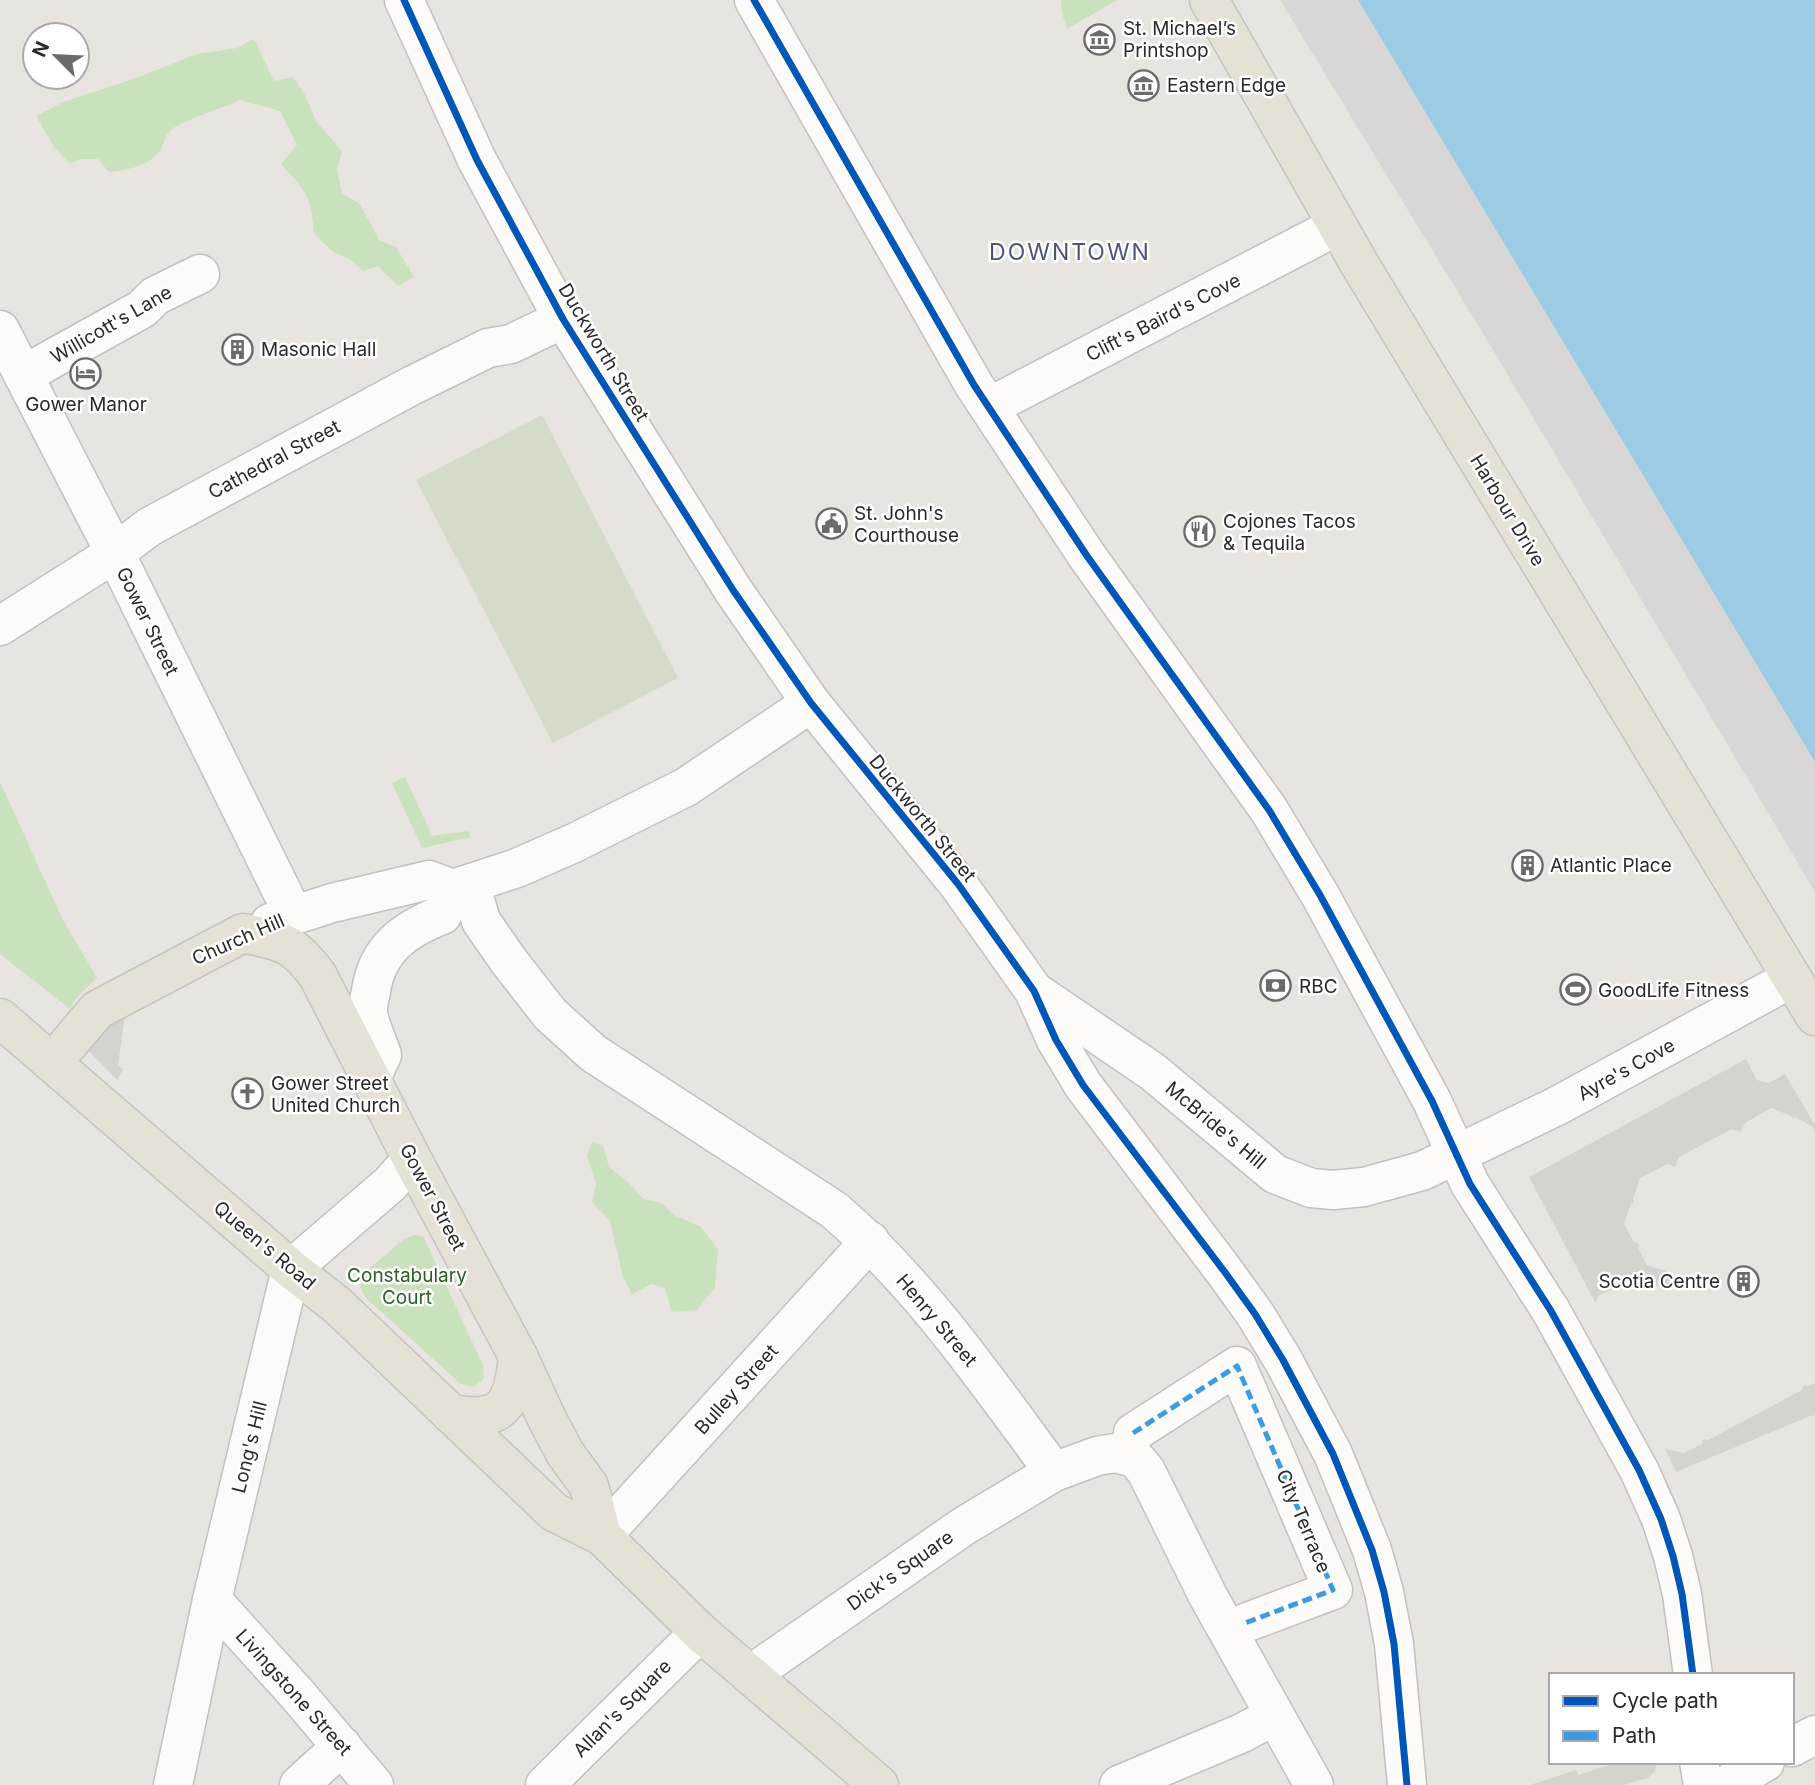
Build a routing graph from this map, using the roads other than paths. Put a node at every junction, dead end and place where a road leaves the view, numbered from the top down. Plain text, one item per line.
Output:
1 (404, 0) edge
2 (754, 0) edge
3 (1209, 0) edge
4 (1337, 226) junction
5 (200, 274) dead end
6 (563, 319) junction
7 (0, 330) edge
8 (23, 375) junction
9 (989, 407) junction
10 (115, 553) junction
11 (0, 626) edge
12 (811, 703) junction
13 (462, 887) junction
14 (293, 914) junction
15 (243, 933) junction
16 (1792, 978) junction
17 (1034, 991) junction
18 (1815, 1016) edge
19 (0, 1018) edge
20 (52, 1062) junction
21 (371, 1078) junction
22 (1457, 1155) junction
23 (412, 1159) junction
24 (870, 1241) junction
25 (291, 1269) junction
26 (518, 1356) junction
27 (451, 1414) junction
28 (1133, 1433) dead end
29 (1054, 1472) junction
30 (602, 1536) junction
31 (212, 1600) junction
32 (1245, 1623) dead end
33 (700, 1632) junction
34 (1693, 1673) edge
35 (750, 1675) junction
36 (1274, 1716) junction
37 (1815, 1735) edge
38 (342, 1746) junction
39 (1794, 1746) edge
40 (1699, 1764) edge
41 (1762, 1764) edge
42 (173, 1785) edge
43 (299, 1785) edge
44 (374, 1785) edge
45 (545, 1785) edge
46 (878, 1785) edge
47 (1119, 1785) edge
48 (1314, 1785) edge
49 (1407, 1785) edge
50 (1703, 1785) edge
51 (1726, 1785) edge

1 - 6 street, Duckworth Street
2 - 9 street
3 - 4 main road, Harbour Drive
4 - 9 street, Clift's Baird's Cove
4 - 16 main road, Harbour Drive
5 - 8 street, Willicott's Lane
6 - 10 street, Cathedral Street
6 - 12 street, Duckworth Street
7 - 8 street, Gower Street
8 - 10 street, Gower Street
9 - 22 street
10 - 11 street, Cathedral Street
10 - 14 street, Gower Street
12 - 13 street
12 - 17 street, Duckworth Street
13 - 14 street, Church Hill
13 - 21 street
13 - 24 street, Henry Street
14 - 15 street, Church Hill
15 - 20 main road, Church Hill
15 - 21 main road, Gower Street
16 - 18 main road, Harbour Drive
16 - 22 street, Ayre's Cove
17 - 22 street, McBride's Hill
17 - 49 street, Duckworth Street
19 - 20 main road, Queen's Road
20 - 25 main road, Queen's Road
21 - 23 main road, Gower Street
22 - 34 street
23 - 25 street
23 - 26 main road, Gower Street
24 - 29 street, Henry Street
24 - 30 street, Bulley Street
25 - 27 main road, Queen's Road
25 - 31 street, Long's Hill
26 - 27 main road
26 - 30 main road, Gower Street
27 - 30 main road, Queen's Road
28 - 32 street, City Terrace
29 - 35 street, Dick's Square
29 - 36 street
30 - 33 main road
31 - 38 street, Livingstone Street
31 - 42 street, Long's Hill
33 - 35 main road
33 - 45 street, Allan's Square
35 - 46 main road
36 - 47 street
36 - 48 street
37 - 39 street
38 - 43 street
38 - 44 street, Livingstone Street
40 - 50 street
41 - 51 street

